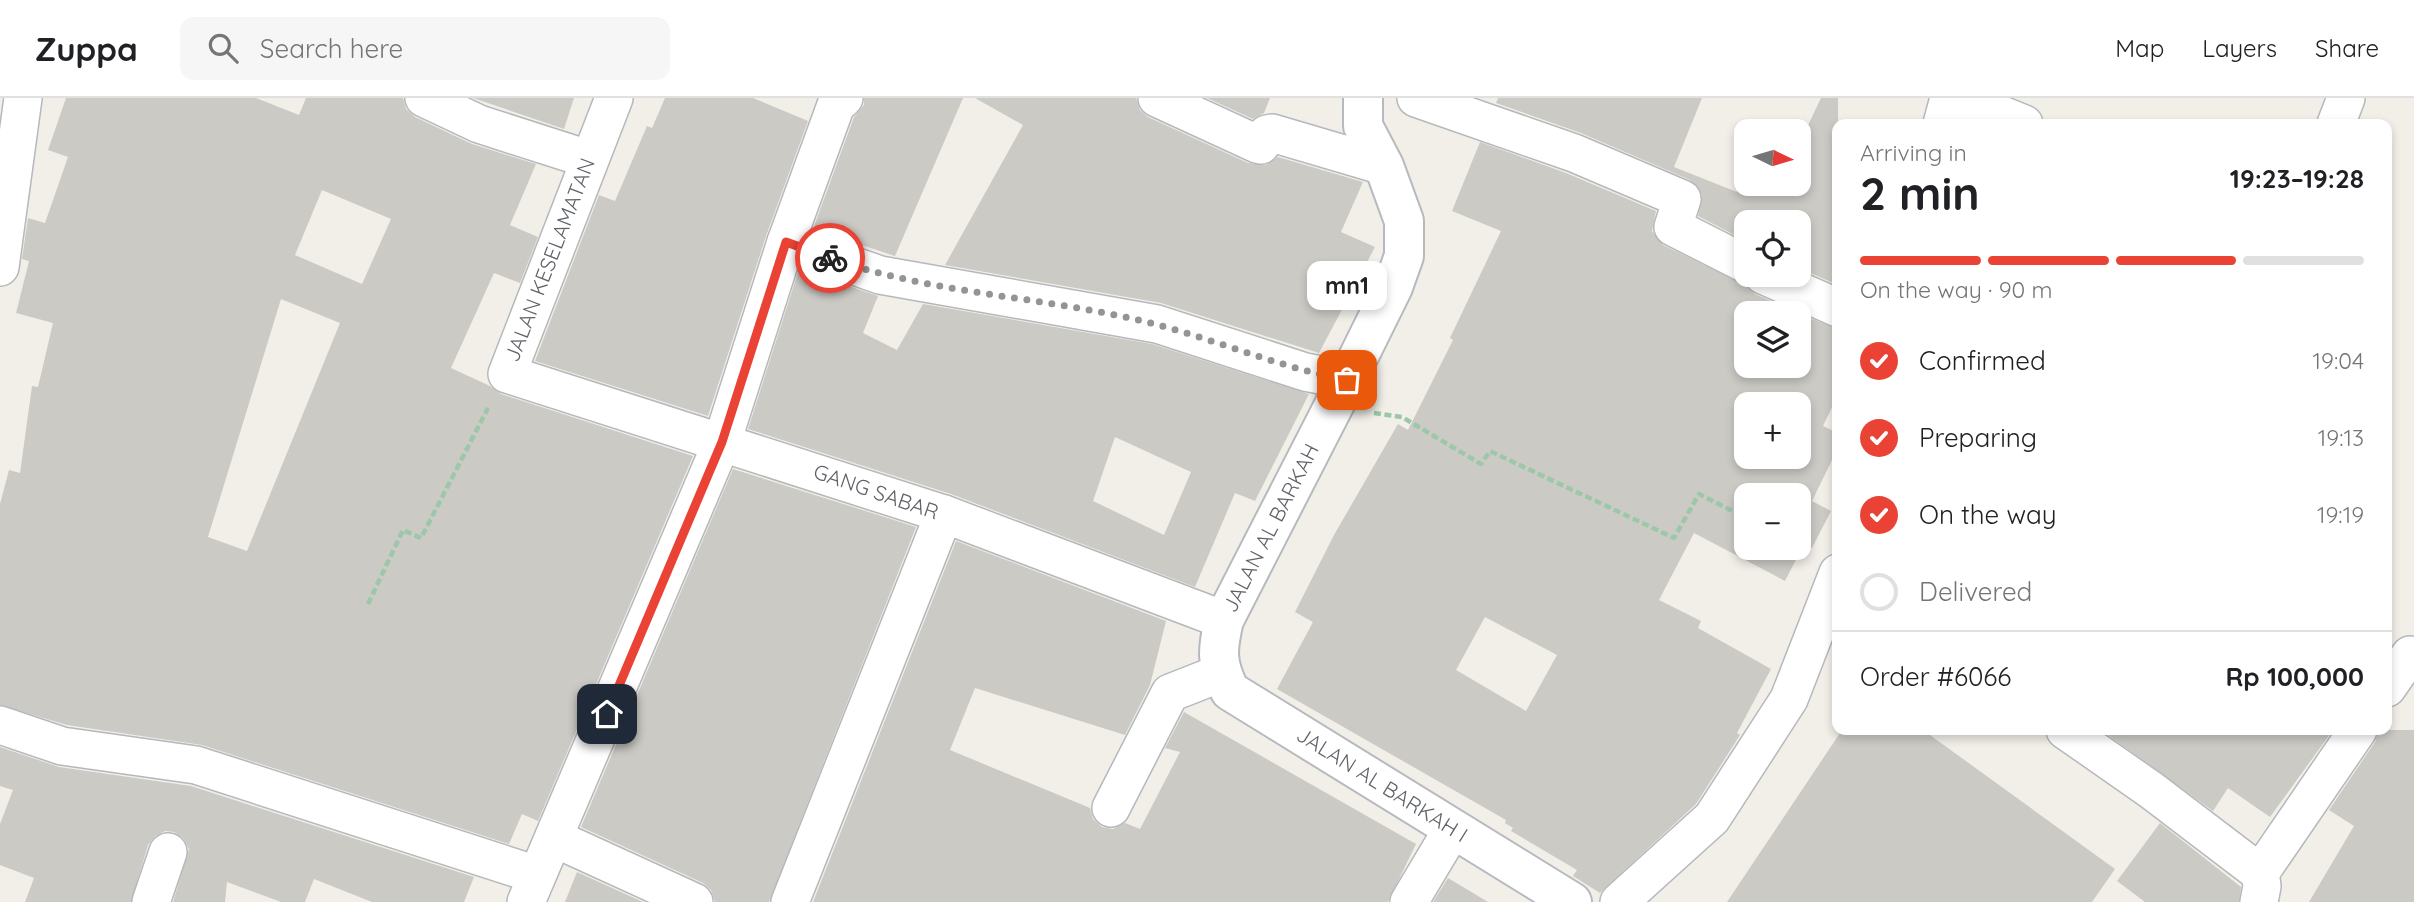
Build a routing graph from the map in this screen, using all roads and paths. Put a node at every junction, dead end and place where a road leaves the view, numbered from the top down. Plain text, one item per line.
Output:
1 (23, 98) edge
2 (424, 98) edge
3 (614, 98) edge
4 (1157, 98) edge
5 (1363, 98) edge
6 (1416, 98) edge
7 (1949, 98) edge
8 (1960, 98) edge
9 (2346, 98) edge
10 (831, 100) edge
11 (1943, 119) edge
12 (2012, 119) edge
13 (2338, 119) edge
14 (589, 159) junction
15 (1384, 166) junction
16 (786, 242) junction
17 (1734, 258) edge
18 (0, 267) edge
19 (1790, 287) edge
20 (1832, 305) edge
21 (507, 373) junction
22 (1340, 394) junction
23 (722, 442) junction
24 (1734, 512) edge
25 (944, 514) junction
26 (1832, 588) edge
27 (368, 604) dead end
28 (1221, 647) junction
29 (2410, 655) dead end
30 (2392, 681) edge
31 (0, 725) edge
32 (2072, 735) edge
33 (2355, 735) edge
34 (1111, 808) dead end
35 (1452, 830) junction
36 (554, 838) junction
37 (168, 852) dead end
38 (2259, 888) edge
39 (532, 889) edge
40 (151, 902) edge
41 (694, 902) edge
42 (790, 902) edge
43 (1409, 902) edge
44 (1572, 902) edge
45 (1619, 902) edge

1 - 18 street
2 - 14 street
3 - 14 street, JALAN KESELAMATAN
4 - 15 street
5 - 15 street, JALAN AL BARKAH
6 - 17 street
7 - 11 street
8 - 12 street
9 - 13 street
10 - 16 street
14 - 21 street, JALAN KESELAMATAN
15 - 22 street, JALAN AL BARKAH
16 - 22 street
16 - 23 street
19 - 20 street
21 - 23 street, JALAN KESELAMATAN
21 - 27 path
22 - 24 path
22 - 28 street, JALAN AL BARKAH
23 - 25 street, GANG SABAR
23 - 36 street
25 - 28 street, GANG SABAR
25 - 42 street
26 - 45 street
28 - 34 street
28 - 35 street, JALAN AL BARKAH I
29 - 30 street
31 - 39 street
32 - 38 street
33 - 38 street
35 - 43 street
35 - 44 street, JALAN AL BARKAH I
36 - 39 street
36 - 41 street
37 - 40 street

